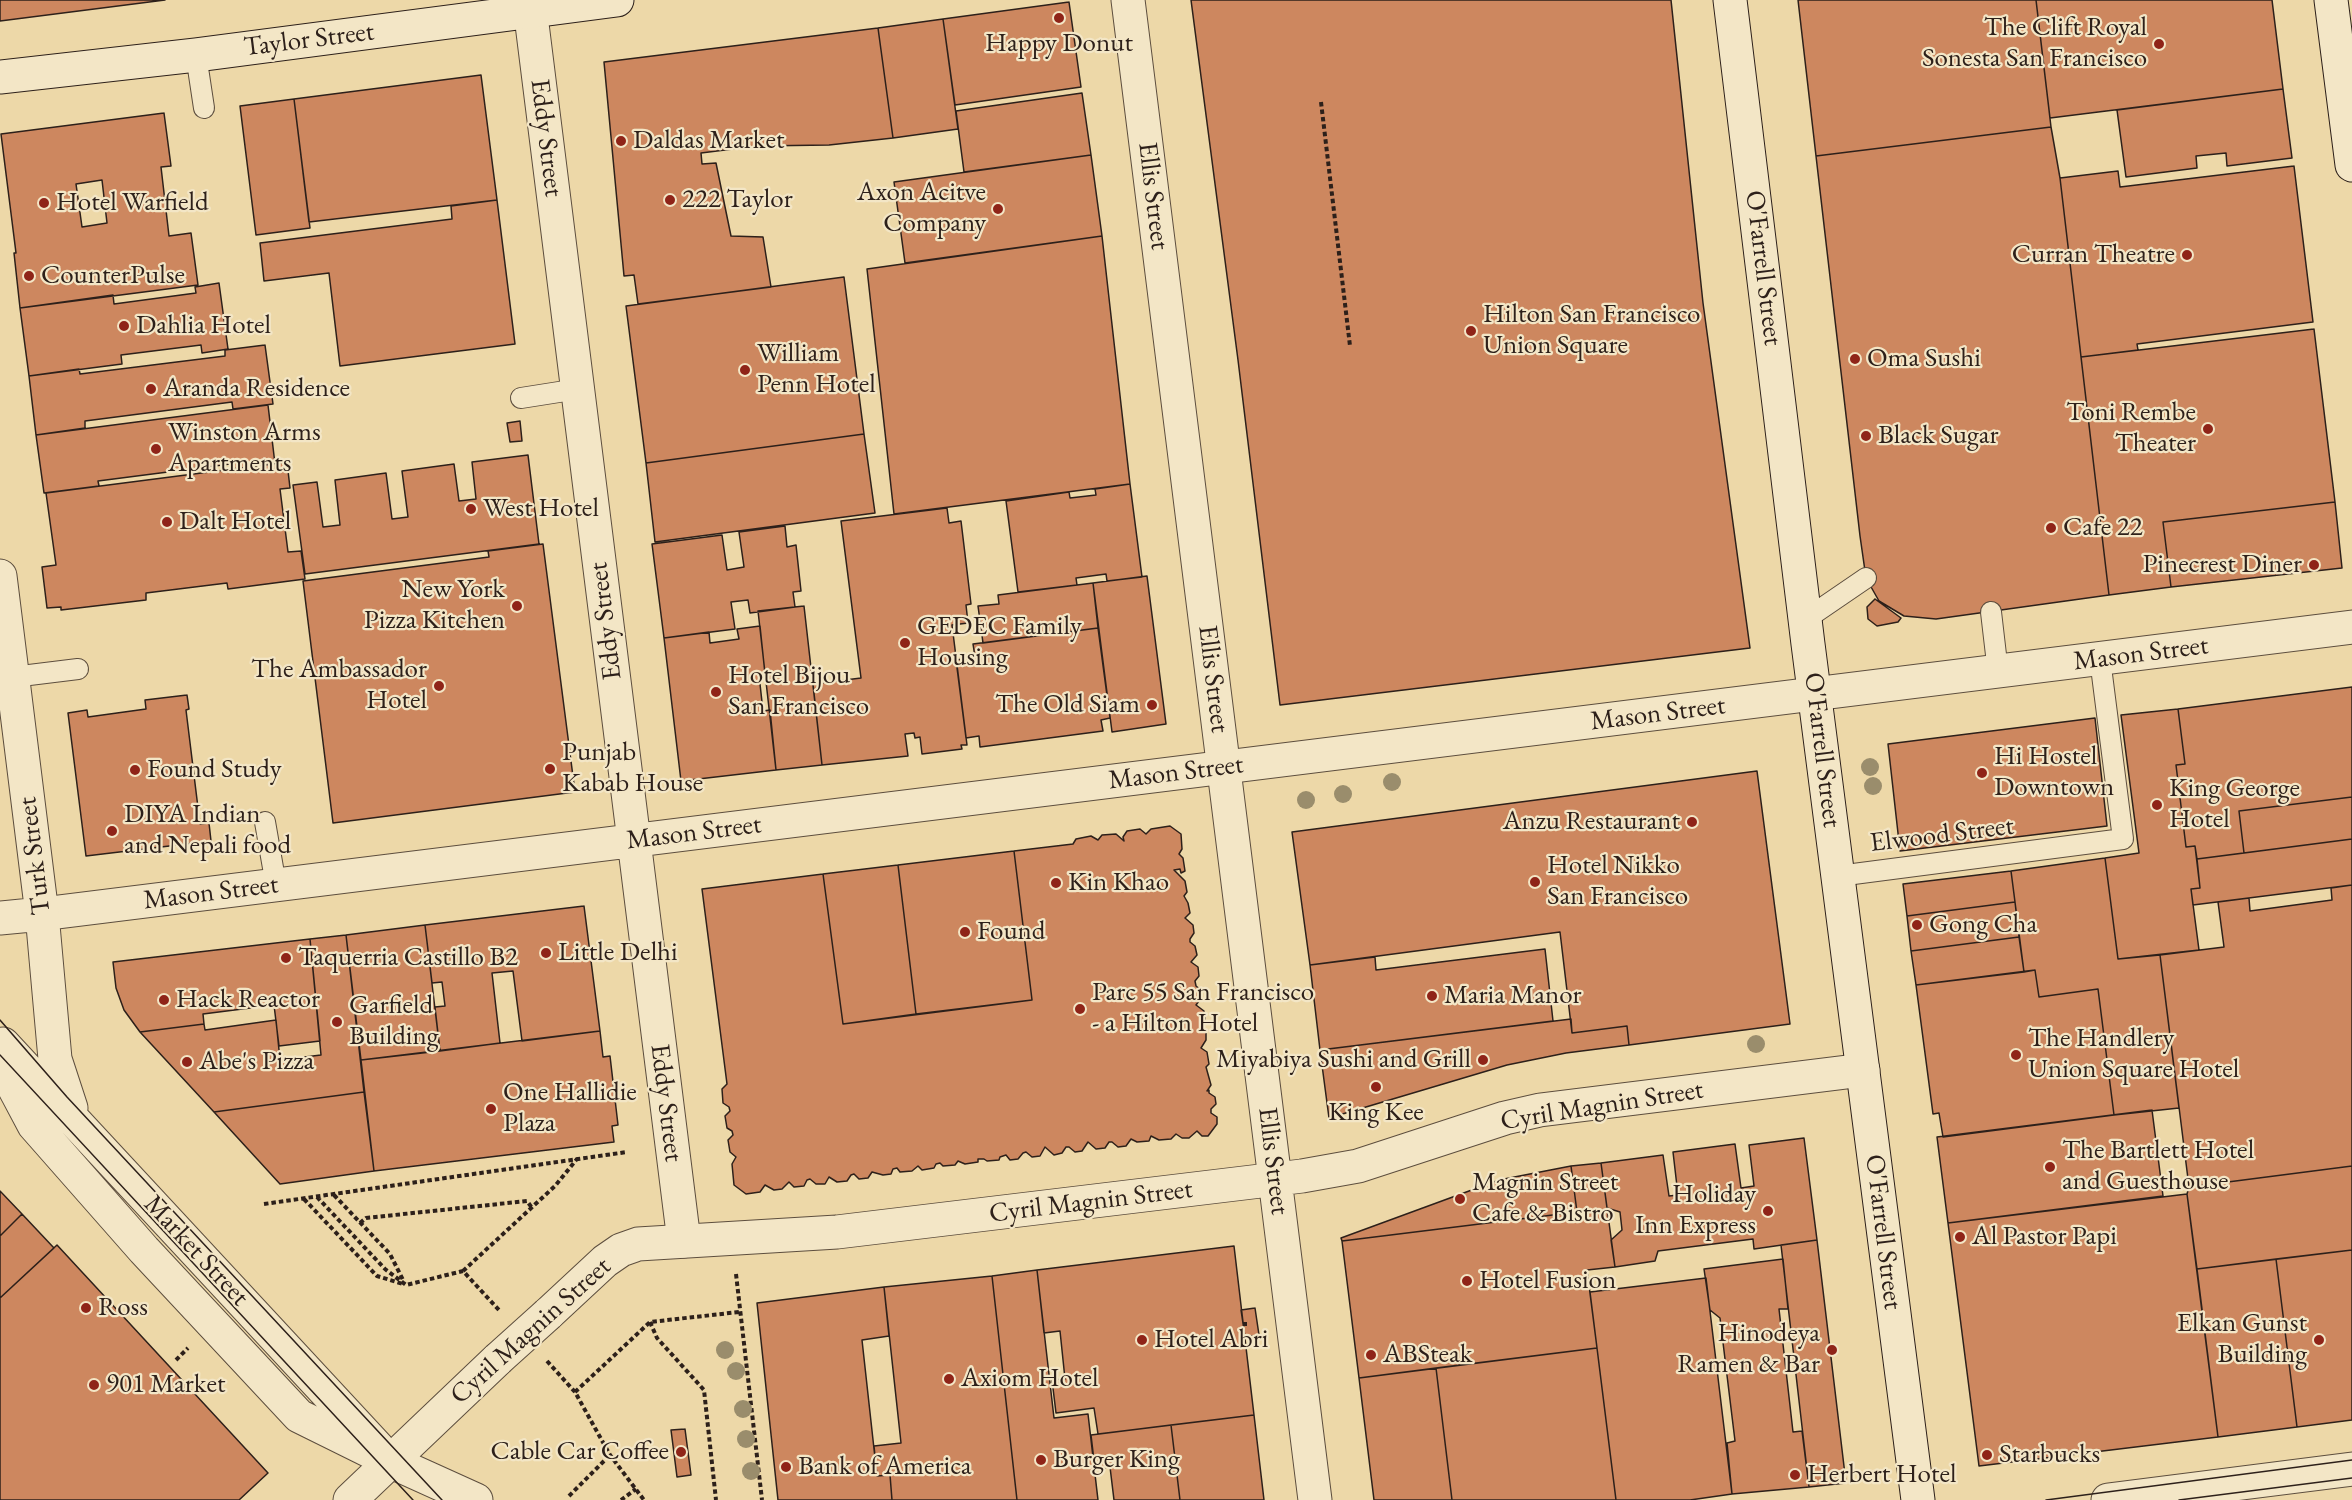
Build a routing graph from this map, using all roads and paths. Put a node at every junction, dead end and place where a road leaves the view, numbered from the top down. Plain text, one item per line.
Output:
1 (617, 0) edge
2 (1128, 0) edge
3 (1730, 0) edge
4 (2331, 0) edge
5 (530, 6) edge
6 (196, 55) junction
7 (0, 78) edge
8 (1321, 102) dead end
9 (204, 108) dead end
10 (2352, 165) edge
11 (1350, 346) dead end
12 (578, 389) junction
13 (521, 398) dead end
14 (0, 576) edge
15 (1866, 578) dead end
16 (1991, 612) dead end
17 (1806, 619) junction
18 (2352, 627) edge
19 (2100, 659) junction
20 (78, 669) dead end
21 (1998, 672) junction
22 (13, 677) junction
23 (1815, 694) junction
24 (1224, 768) junction
25 (265, 822) dead end
26 (634, 840) junction
27 (1838, 876) junction
28 (276, 885) junction
29 (42, 914) junction
30 (0, 918) edge
31 (0, 1040) edge
32 (0, 1061) edge
33 (1863, 1070) junction
34 (85, 1130) junction
35 (627, 1152) dead end
36 (577, 1158) junction
37 (1275, 1179) junction
38 (334, 1195) junction
39 (317, 1197) junction
40 (304, 1199) junction
41 (264, 1204) dead end
42 (532, 1208) junction
43 (360, 1223) junction
44 (684, 1241) junction
45 (463, 1271) junction
46 (736, 1274) dead end
47 (406, 1284) junction
48 (739, 1312) junction
49 (504, 1315) dead end
50 (650, 1322) junction
51 (610, 1455) junction
52 (392, 1462) junction
53 (2352, 1469) edge
54 (636, 1489) junction
55 (569, 1496) dead end
56 (350, 1500) edge
57 (427, 1500) edge
58 (476, 1500) edge
59 (621, 1500) edge
60 (644, 1500) edge
61 (716, 1500) edge
62 (762, 1500) edge
63 (1315, 1500) edge
64 (1918, 1500) edge
65 (2108, 1500) edge

1 - 5 street, Taylor Street
2 - 24 street, Ellis Street
3 - 17 street, O'Farrell Street
4 - 10 street
5 - 6 street, Taylor Street
5 - 12 street, Eddy Street
6 - 7 street, Taylor Street
6 - 9 lane
8 - 11 path
12 - 13 lane
12 - 26 street, Eddy Street
14 - 22 street, Turk Street
15 - 17 lane
16 - 21 lane
17 - 23 street, O'Farrell Street
18 - 19 street, Mason Street
19 - 21 street, Mason Street
19 - 27 lane, Elwood Street
20 - 22 lane
21 - 23 street, Mason Street
22 - 29 street, Turk Street
23 - 24 street, Mason Street
23 - 27 street, O'Farrell Street
24 - 26 street, Mason Street
24 - 37 street, Ellis Street
25 - 28 lane
26 - 28 street, Mason Street
26 - 44 street, Eddy Street
27 - 33 street, O'Farrell Street
28 - 29 street, Mason Street
29 - 30 street, Mason Street
29 - 34 street, Turk Street
31 - 34 street, Market Street
32 - 52 street, Market Street
33 - 37 street, Cyril Magnin Street
33 - 64 street, O'Farrell Street
34 - 52 street, Market Street
35 - 36 path
36 - 38 path
36 - 42 path
37 - 44 street, Cyril Magnin Street
37 - 63 street, Ellis Street
38 - 39 path
38 - 43 path
39 - 40 path
39 - 47 path
40 - 41 path
40 - 47 path
42 - 43 path
42 - 45 path
43 - 47 path
44 - 52 street, Cyril Magnin Street, bridge
45 - 47 path
45 - 49 path
46 - 48 path
48 - 50 path
48 - 62 path
50 - 51 path
50 - 61 path
51 - 54 path
51 - 55 path
52 - 56 street, Cyril Magnin Street
52 - 57 street, Market Street
52 - 58 street, Market Street
53 - 65 street
54 - 59 path
54 - 60 path

